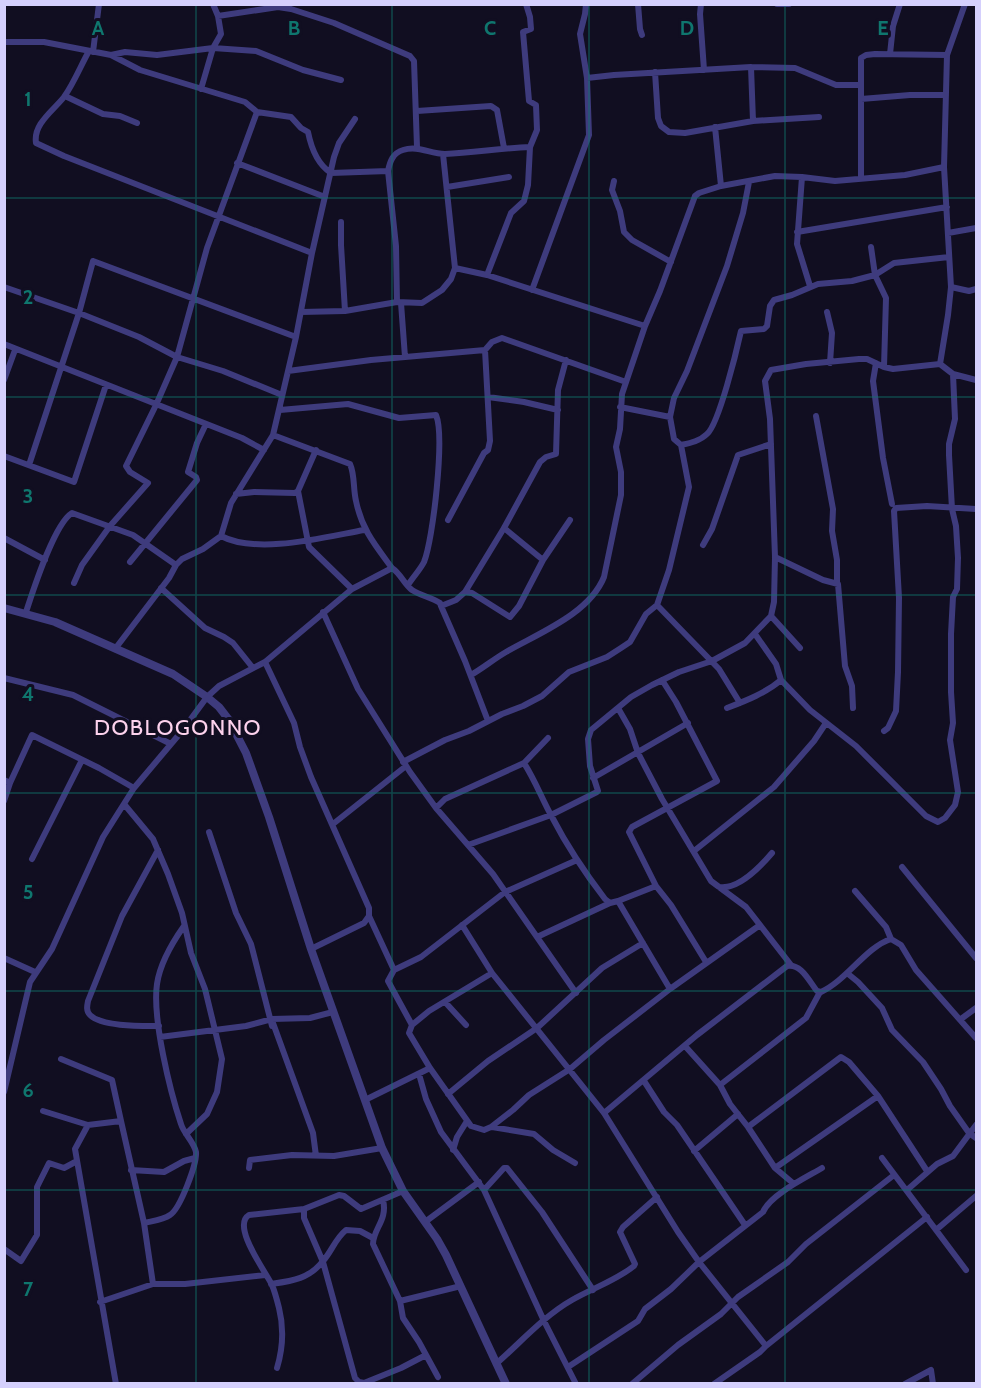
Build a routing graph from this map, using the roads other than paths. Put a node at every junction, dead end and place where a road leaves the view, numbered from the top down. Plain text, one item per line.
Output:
1 (99, 4) edge
2 (213, 4) edge
3 (526, 4) edge
4 (586, 4) edge
5 (638, 4) edge
6 (701, 4) edge
7 (777, 4) edge
8 (789, 4) edge
9 (900, 4) edge
10 (965, 4) edge
11 (218, 16) junction
12 (642, 35) dead end
13 (4, 42) edge
14 (213, 48) junction
15 (91, 51) junction
16 (890, 54) junction
17 (111, 55) junction
18 (947, 55) junction
19 (751, 67) junction
20 (704, 70) junction
21 (655, 72) junction
22 (587, 78) junction
23 (340, 80) dead end
24 (861, 85) junction
25 (201, 89) junction
26 (946, 95) junction
27 (65, 96) junction
28 (861, 99) junction
29 (417, 111) junction
30 (256, 112) junction
31 (819, 117) dead end
32 (355, 119) dead end
33 (753, 122) junction
34 (137, 123) dead end
35 (715, 127) junction
36 (417, 147) junction
37 (530, 147) junction
38 (504, 148) junction
39 (443, 154) junction
40 (237, 163) junction
41 (944, 167) junction
42 (388, 171) junction
43 (331, 173) junction
44 (509, 177) dead end
45 (802, 177) junction
46 (861, 178) junction
47 (614, 181) dead end
48 (749, 182) junction
49 (721, 186) junction
50 (447, 187) junction
51 (326, 197) junction
52 (946, 207) junction
53 (218, 215) junction
54 (341, 222) dead end
55 (976, 228) edge
56 (797, 232) junction
57 (948, 233) junction
58 (871, 247) dead end
59 (312, 253) junction
60 (949, 256) junction
61 (671, 262) junction
62 (455, 268) junction
63 (875, 275) junction
64 (487, 276) junction
65 (810, 286) junction
66 (4, 287) edge
67 (951, 287) junction
68 (976, 289) edge
69 (532, 290) junction
70 (193, 299) junction
71 (399, 303) junction
72 (345, 311) junction
73 (301, 312) junction
74 (827, 312) dead end
75 (79, 313) junction
76 (645, 327) junction
77 (296, 337) junction
78 (4, 344) edge
79 (15, 350) junction
80 (485, 350) junction
81 (177, 357) junction
82 (405, 357) junction
83 (566, 360) junction
84 (830, 363) junction
85 (876, 363) junction
86 (940, 364) junction
87 (60, 367) junction
88 (884, 367) junction
89 (288, 371) junction
90 (953, 374) junction
91 (4, 380) edge
92 (976, 380) edge
93 (626, 382) junction
94 (106, 385) junction
95 (282, 395) junction
96 (488, 398) junction
97 (156, 405) junction
98 (620, 406) junction
99 (280, 410) junction
100 (558, 410) junction
101 (816, 416) dead end
102 (670, 417) junction
103 (206, 426) junction
104 (273, 435) junction
105 (771, 444) junction
106 (681, 445) junction
107 (264, 450) junction
108 (316, 450) junction
109 (4, 456) edge
110 (29, 465) junction
111 (298, 491) junction
112 (236, 494) junction
113 (892, 504) dead end
114 (952, 508) junction
115 (976, 509) edge
116 (448, 520) dead end
117 (570, 520) dead end
118 (110, 526) junction
119 (504, 528) junction
120 (364, 530) junction
121 (221, 536) junction
122 (4, 538) edge
123 (308, 540) junction
124 (145, 542) junction
125 (703, 545) dead end
126 (775, 557) junction
127 (45, 560) junction
128 (543, 560) junction
129 (130, 562) dead end
130 (176, 565) junction
131 (392, 568) junction
132 (837, 582) junction
133 (74, 583) dead end
134 (408, 585) junction
135 (161, 588) junction
136 (352, 590) junction
137 (465, 592) junction
138 (657, 604) junction
139 (441, 606) junction
140 (4, 608) edge
141 (26, 612) junction
142 (323, 612) junction
143 (771, 616) junction
144 (755, 634) junction
145 (801, 648) dead end
146 (115, 649) junction
147 (712, 661) junction
148 (265, 662) junction
149 (253, 668) junction
150 (471, 675) junction
151 (4, 678) edge
152 (662, 680) junction
153 (781, 680) junction
154 (207, 697) junction
155 (740, 703) junction
156 (618, 708) junction
157 (727, 708) dead end
158 (852, 708) dead end
159 (488, 721) junction
160 (688, 723) junction
161 (826, 723) junction
162 (884, 730) dead end
163 (548, 738) dead end
164 (171, 744) junction
165 (638, 753) junction
166 (82, 760) junction
167 (524, 763) junction
168 (404, 764) junction
169 (593, 778) junction
170 (7, 782) edge
171 (134, 788) junction
172 (4, 801) edge
173 (124, 804) junction
174 (436, 808) junction
175 (669, 808) junction
176 (551, 815) junction
177 (333, 824) junction
178 (209, 832) dead end
179 (468, 845) junction
180 (158, 850) junction
181 (694, 851) junction
182 (772, 853) dead end
183 (32, 859) dead end
184 (577, 860) junction
185 (902, 867) dead end
186 (656, 886) junction
187 (718, 887) junction
188 (855, 891) dead end
189 (505, 892) junction
190 (618, 901) junction
191 (610, 903) junction
192 (369, 916) junction
193 (462, 925) junction
194 (760, 925) junction
195 (184, 926) junction
196 (537, 937) junction
197 (891, 939) junction
198 (643, 943) junction
199 (311, 949) junction
200 (4, 958) edge
201 (976, 958) edge
202 (706, 962) junction
203 (791, 965) junction
204 (394, 970) junction
205 (35, 972) junction
206 (492, 973) junction
207 (847, 973) junction
208 (670, 988) junction
209 (820, 992) dead end
210 (576, 993) junction
211 (446, 1002) junction
212 (976, 1008) edge
213 (333, 1012) junction
214 (961, 1019) junction
215 (271, 1022) junction
216 (412, 1025) junction
217 (466, 1025) dead end
218 (159, 1026) junction
219 (537, 1028) junction
220 (216, 1030) junction
221 (160, 1037) junction
222 (976, 1038) edge
223 (685, 1046) junction
224 (61, 1059) dead end
225 (430, 1068) junction
226 (570, 1069) junction
227 (419, 1074) junction
228 (644, 1081) junction
229 (720, 1085) junction
230 (4, 1092) edge
231 (448, 1094) junction
232 (878, 1096) junction
233 (365, 1100) junction
234 (42, 1111) dead end
235 (604, 1113) junction
236 (738, 1114) junction
237 (467, 1120) junction
238 (121, 1121) junction
239 (88, 1125) junction
240 (976, 1125) edge
241 (491, 1127) junction
242 (748, 1127) junction
243 (969, 1133) junction
244 (186, 1134) junction
245 (976, 1138) edge
246 (382, 1148) junction
247 (453, 1149) junction
248 (694, 1151) junction
249 (316, 1156) junction
250 (195, 1158) junction
251 (882, 1158) dead end
252 (77, 1161) junction
253 (574, 1163) dead end
254 (249, 1168) dead end
255 (775, 1168) junction
256 (822, 1168) dead end
257 (131, 1170) junction
258 (927, 1171) junction
259 (894, 1175) junction
260 (479, 1182) junction
261 (795, 1184) junction
262 (484, 1190) junction
263 (907, 1190) junction
264 (403, 1191) junction
265 (976, 1196) edge
266 (657, 1197) junction
267 (382, 1200) junction
268 (304, 1209) junction
269 (927, 1217) junction
270 (425, 1222) junction
271 (144, 1223) junction
272 (745, 1225) junction
273 (936, 1230) junction
274 (373, 1238) junction
275 (4, 1250) edge
276 (323, 1262) junction
277 (699, 1262) junction
278 (966, 1270) dead end
279 (265, 1275) junction
280 (153, 1284) junction
281 (271, 1284) junction
282 (461, 1286) junction
283 (593, 1290) junction
284 (400, 1301) junction
285 (100, 1302) junction
286 (733, 1302) junction
287 (544, 1321) junction
288 (766, 1346) junction
289 (426, 1355) junction
290 (496, 1364) junction
291 (568, 1367) junction
292 (278, 1368) dead end
293 (438, 1377) dead end
294 (116, 1383) edge
295 (507, 1383) edge
296 (576, 1383) edge
297 (632, 1383) edge
298 (714, 1383) edge
299 (905, 1383) edge
300 (933, 1383) edge

1 - 15 street
2 - 11 street
3 - 37 street
4 - 22 street
5 - 12 street
6 - 20 street
7 - 8 street
9 - 16 street
10 - 18 street
11 - 14 street
11 - 29 street
13 - 15 street
14 - 17 street
14 - 23 street
14 - 25 street
15 - 17 street
15 - 27 street
16 - 18 street
16 - 24 street
17 - 25 street
18 - 26 street
19 - 20 street
19 - 24 street
19 - 33 street
20 - 21 street
21 - 22 street
21 - 35 street
22 - 69 street
24 - 28 street
25 - 30 street
26 - 28 street
26 - 41 street
27 - 34 street
27 - 53 street
28 - 46 street
29 - 36 street
29 - 38 street
30 - 40 street
30 - 43 street
31 - 33 street
32 - 43 street
33 - 35 street
35 - 49 street
36 - 39 street
36 - 42 street
37 - 38 street
37 - 64 street
38 - 39 street
39 - 50 street
40 - 51 street
40 - 53 street
41 - 46 street
41 - 52 street
42 - 43 street
42 - 71 street
43 - 51 street
44 - 50 street
45 - 46 street
45 - 48 street
45 - 56 street
47 - 61 street
48 - 49 street
48 - 102 street
49 - 61 street
50 - 62 street
51 - 59 street
52 - 56 street
52 - 57 street
53 - 59 street
53 - 70 street
54 - 72 street
55 - 57 street
56 - 65 street
57 - 60 street
58 - 63 street
59 - 73 street
60 - 63 street
60 - 67 street
61 - 76 street
62 - 64 street
62 - 71 street
63 - 65 street
63 - 88 street
64 - 69 street
65 - 106 street
66 - 75 street
67 - 68 street
67 - 86 street
69 - 76 street
70 - 75 street
70 - 77 street
70 - 81 street
71 - 72 street
71 - 82 street
72 - 73 street
73 - 77 street
74 - 84 street
75 - 81 street
75 - 87 street
76 - 93 street
77 - 89 street
78 - 79 street
79 - 87 street
79 - 91 street
80 - 82 street
80 - 83 street
80 - 96 street
81 - 95 street
81 - 97 street
82 - 89 street
83 - 93 street
83 - 100 street
84 - 85 street
84 - 105 street
85 - 88 street
85 - 113 street
86 - 88 street
86 - 90 street
87 - 94 street
87 - 110 street
89 - 95 street
90 - 92 street
90 - 114 street
93 - 98 street
94 - 97 street
94 - 110 street
95 - 99 street
96 - 100 street
96 - 116 street
97 - 103 street
97 - 118 street
98 - 102 street
98 - 150 street
99 - 104 street
99 - 134 street
100 - 119 street
101 - 132 street
102 - 106 street
103 - 107 street
103 - 124 street
104 - 107 street
104 - 108 street
105 - 125 street
105 - 126 street
106 - 138 street
107 - 112 street
108 - 111 street
108 - 120 street
109 - 110 street
111 - 112 street
111 - 123 street
112 - 121 street
114 - 115 street
114 - 161 street
114 - 162 street
117 - 128 street
118 - 124 street
118 - 127 street
118 - 133 street
119 - 128 street
119 - 137 street
120 - 123 street
120 - 131 street
121 - 123 street
121 - 130 street
122 - 127 street
123 - 136 street
124 - 129 street
124 - 130 street
126 - 132 street
126 - 143 street
127 - 141 street
128 - 137 street
130 - 135 street
131 - 134 street
131 - 136 street
132 - 158 street
134 - 139 street
135 - 146 street
135 - 149 street
136 - 142 street
137 - 139 street
138 - 147 street
138 - 159 street
139 - 150 street
140 - 141 street
141 - 146 street
142 - 148 street
142 - 168 street
143 - 144 street
143 - 145 street
144 - 147 street
144 - 153 street
146 - 154 street
147 - 152 street
147 - 155 street
148 - 149 street
148 - 177 street
149 - 154 street
150 - 159 street
151 - 164 street
152 - 156 street
152 - 160 street
153 - 155 street
153 - 161 street
154 - 164 street
154 - 199 street
155 - 157 street
156 - 165 street
156 - 169 street
159 - 168 street
160 - 165 street
160 - 175 street
161 - 181 street
163 - 167 street
164 - 171 street
165 - 169 street
165 - 175 street
166 - 170 street
166 - 171 street
166 - 183 street
167 - 174 street
167 - 176 street
168 - 174 street
168 - 177 street
169 - 176 street
170 - 172 street
171 - 173 street
173 - 180 street
173 - 205 street
174 - 179 street
175 - 181 street
175 - 186 street
176 - 179 street
176 - 184 street
177 - 192 street
178 - 215 street
179 - 189 street
180 - 195 street
180 - 218 street
181 - 187 street
182 - 187 street
184 - 189 street
184 - 191 street
185 - 201 street
186 - 190 street
186 - 202 street
187 - 194 street
188 - 197 street
189 - 193 street
189 - 196 street
190 - 191 street
190 - 198 street
191 - 196 street
192 - 199 street
192 - 204 street
193 - 204 street
193 - 206 street
194 - 202 street
194 - 203 street
195 - 218 street
195 - 220 street
196 - 210 street
197 - 207 street
197 - 214 street
198 - 208 street
198 - 210 street
199 - 213 street
200 - 205 street
202 - 208 street
203 - 207 street
203 - 223 street
204 - 216 street
205 - 230 street
206 - 211 street
206 - 219 street
207 - 243 street
208 - 226 street
209 - 229 street
210 - 219 street
211 - 216 street
211 - 217 street
212 - 214 street
213 - 215 street
213 - 233 street
214 - 222 street
215 - 220 street
215 - 249 street
216 - 225 street
218 - 221 street
219 - 226 street
219 - 231 street
220 - 221 street
220 - 244 street
221 - 244 street
223 - 228 street
223 - 229 street
224 - 238 street
225 - 227 street
225 - 231 street
226 - 235 street
226 - 241 street
227 - 233 street
227 - 247 street
228 - 235 street
228 - 248 street
229 - 236 street
231 - 237 street
232 - 242 street
232 - 255 street
232 - 258 street
233 - 246 street
234 - 239 street
235 - 266 street
236 - 242 street
236 - 248 street
237 - 241 street
237 - 247 street
238 - 239 street
238 - 257 street
239 - 252 street
240 - 243 street
241 - 253 street
242 - 255 street
243 - 245 street
243 - 258 street
244 - 250 street
246 - 249 street
246 - 264 street
247 - 260 street
248 - 272 street
249 - 254 street
250 - 257 street
250 - 271 street
251 - 259 street
252 - 275 street
252 - 285 street
255 - 261 street
256 - 261 street
257 - 271 street
258 - 263 street
259 - 263 street
259 - 286 street
260 - 262 street
260 - 270 street
261 - 272 street
262 - 283 street
262 - 287 street
263 - 269 street
264 - 267 street
264 - 270 street
265 - 273 street
266 - 277 street
266 - 283 street
267 - 268 street
267 - 274 street
268 - 276 street
268 - 279 street
269 - 273 street
269 - 288 street
270 - 282 street
271 - 280 street
272 - 277 street
273 - 278 street
274 - 276 street
274 - 284 street
276 - 281 street
276 - 289 street
277 - 286 street
277 - 291 street
279 - 280 street
279 - 281 street
280 - 285 street
281 - 292 street
282 - 284 street
282 - 290 street
283 - 287 street
284 - 289 street
285 - 294 street
286 - 288 street
286 - 297 street
287 - 290 street
287 - 291 street
288 - 298 street
289 - 293 street
290 - 295 street
291 - 296 street
299 - 300 street

